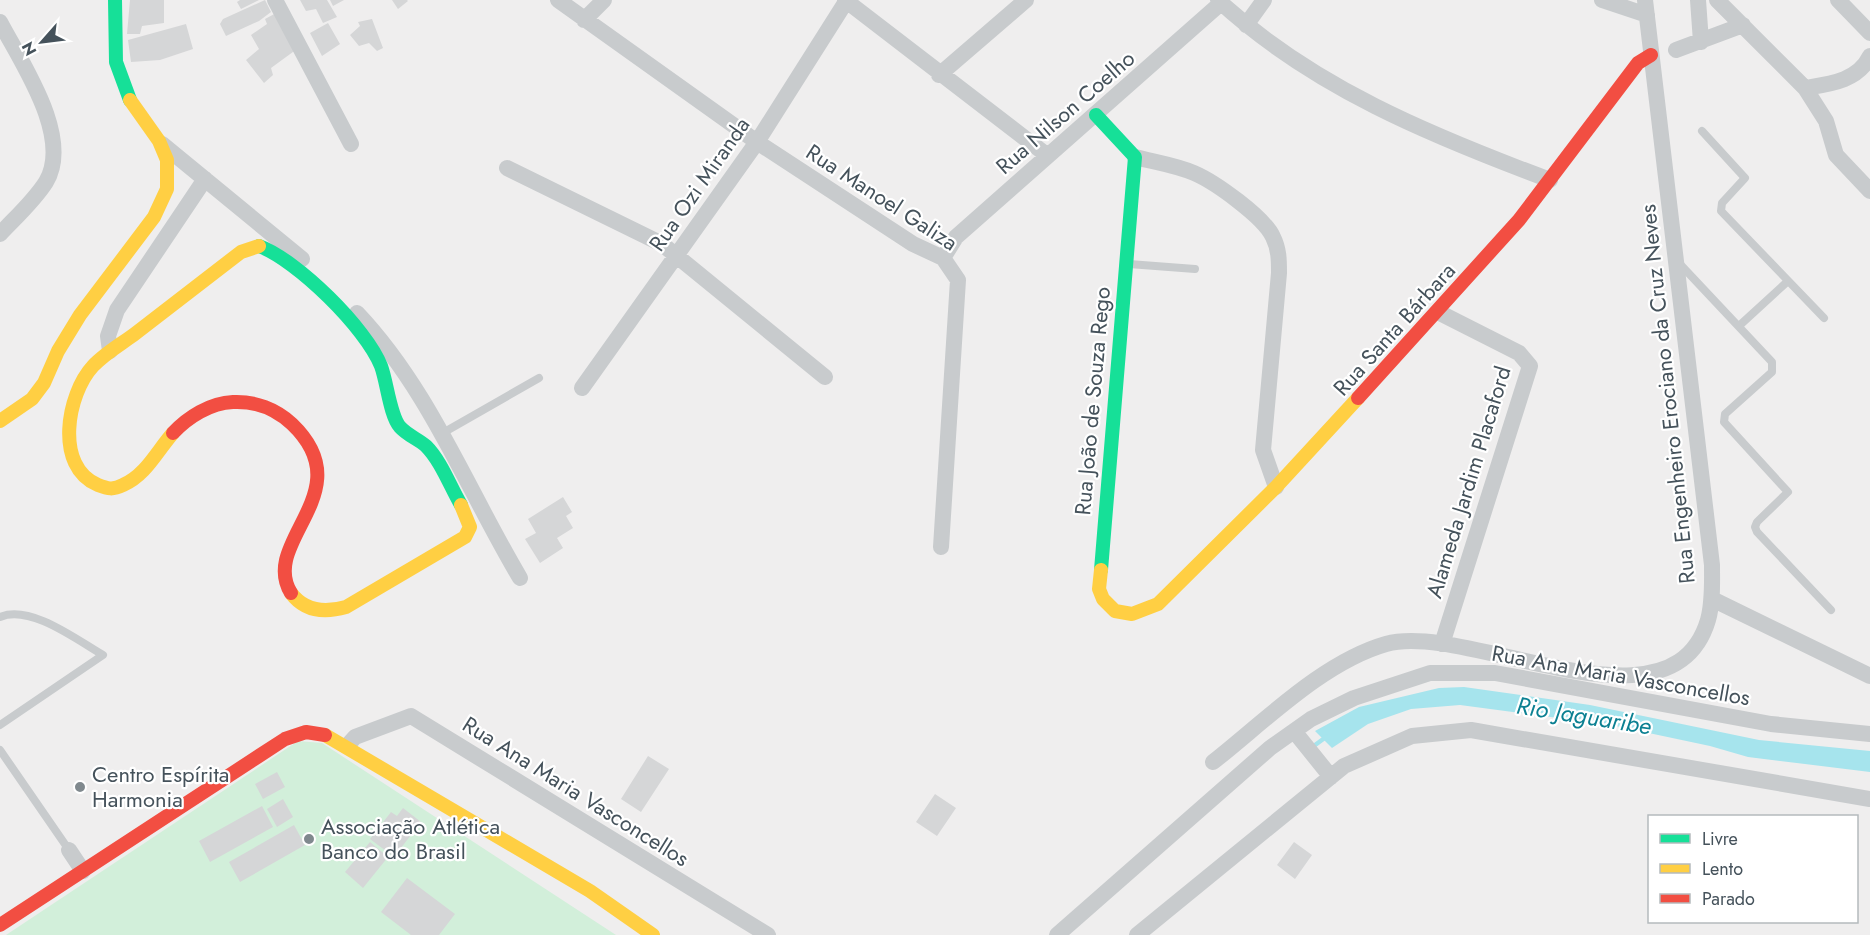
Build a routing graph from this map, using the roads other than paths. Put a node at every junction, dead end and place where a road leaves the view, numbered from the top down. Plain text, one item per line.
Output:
1 (115, 0) edge
2 (275, 0) edge
3 (558, 0) edge
4 (604, 0) edge
5 (846, 0) edge
6 (1026, 0) edge
7 (1264, 0) edge
8 (1602, 0) edge
9 (1698, 0) edge
10 (1717, 0) edge
11 (1838, 0) edge
12 (1219, 1) edge
13 (1646, 7) edge
14 (584, 20) junction
15 (0, 22) edge
16 (1246, 25) junction
17 (1743, 25) junction
18 (1870, 33) edge
19 (1701, 42) junction
20 (1676, 50) dead end
21 (1651, 55) junction
22 (1869, 61) edge
23 (939, 75) junction
24 (1805, 88) junction
25 (1096, 115) junction
26 (1702, 131) dead end
27 (159, 141) junction
28 (757, 142) junction
29 (351, 144) dead end
30 (1048, 156) junction
31 (1135, 157) junction
32 (507, 168) dead end
33 (205, 179) junction
34 (1550, 180) junction
35 (1870, 191) edge
36 (0, 234) edge
37 (678, 256) junction
38 (943, 258) junction
39 (1675, 259) junction
40 (1126, 264) junction
41 (1195, 269) dead end
42 (1788, 281) junction
43 (1438, 312) junction
44 (1824, 318) dead end
45 (1740, 325) junction
46 (110, 351) junction
47 (825, 377) dead end
48 (539, 378) dead end
49 (582, 388) dead end
50 (0, 421) edge
51 (441, 434) junction
52 (1276, 487) junction
53 (941, 547) dead end
54 (520, 578) dead end
55 (1712, 599) junction
56 (1831, 610) dead end
57 (1146, 612) joint
58 (0, 617) edge
59 (1442, 644) junction
60 (1498, 654) junction
61 (1495, 673) junction
62 (1870, 676) edge
63 (1609, 685) junction
64 (0, 725) edge
65 (1295, 733) junction
66 (1870, 734) edge
67 (351, 741) junction
68 (0, 750) edge
69 (1213, 762) dead end
70 (1330, 775) junction
71 (1870, 799) edge
72 (69, 850) joint
73 (83, 871) junction
74 (0, 925) edge
75 (653, 935) edge
76 (768, 935) edge
77 (1057, 935) edge
78 (1137, 935) edge

1 - 27 street
2 - 29 street
3 - 14 street, Rua Manoel Galiza
4 - 14 street
5 - 23 street
5 - 28 street, Rua Ozi Miranda
6 - 23 street
7 - 16 street
8 - 13 street
9 - 19 street
10 - 17 street
11 - 18 street
12 - 16 street
12 - 25 street, Rua Nilson Coelho
13 - 21 street, Rua Engenheiro Erociano da Cruz Neves
14 - 28 street, Rua Manoel Galiza
15 - 36 street
16 - 34 street
17 - 19 street
17 - 24 street
19 - 20 street
21 - 34 street, Rua Santa Bárbara
21 - 39 street, Rua Engenheiro Erociano da Cruz Neves
22 - 24 street
23 - 30 street
24 - 35 street
25 - 30 street, Rua Nilson Coelho
25 - 31 street
26 - 42 lane
27 - 33 street
27 - 50 street
28 - 37 street, Rua Ozi Miranda
28 - 38 street, Rua Manoel Galiza
30 - 38 street, Rua Nilson Coelho
31 - 40 street, Rua João de Souza Rego
31 - 52 street
32 - 37 street
33 - 46 street
33 - 51 street
34 - 43 street, Rua Santa Bárbara
37 - 47 street
37 - 49 street, Rua Ozi Miranda
38 - 53 street, Rua Manoel Galiza
39 - 45 lane
39 - 55 street, Rua Engenheiro Erociano da Cruz Neves
40 - 41 lane
40 - 57 street, Rua João de Souza Rego
42 - 44 lane
42 - 45 lane
43 - 52 street, Rua Santa Bárbara
43 - 59 street, Alameda Jardim Placaford
45 - 56 lane
46 - 46 street
48 - 51 lane
51 - 54 street
52 - 57 street, Rua Santa Bárbara
55 - 62 street
55 - 63 street, Rua Engenheiro Erociano da Cruz Neves
58 - 64 lane
59 - 60 street, Rua Engenheiro Erociano da Cruz Neves
59 - 69 street, Rua Engenheiro Erociano da Cruz Neves
60 - 61 street
60 - 63 street, Rua Engenheiro Erociano da Cruz Neves
61 - 63 street, Rua Ana Maria Vasconcellos
61 - 65 street, Rua Ana Maria Vasconcellos
63 - 66 street, Rua Ana Maria Vasconcellos
65 - 70 street
65 - 77 street, Rua Ana Maria Vasconcellos
67 - 73 street
67 - 75 street
67 - 76 street, Rua Ana Maria Vasconcellos
68 - 72 lane
70 - 71 street
70 - 78 street
72 - 73 street
73 - 74 street

